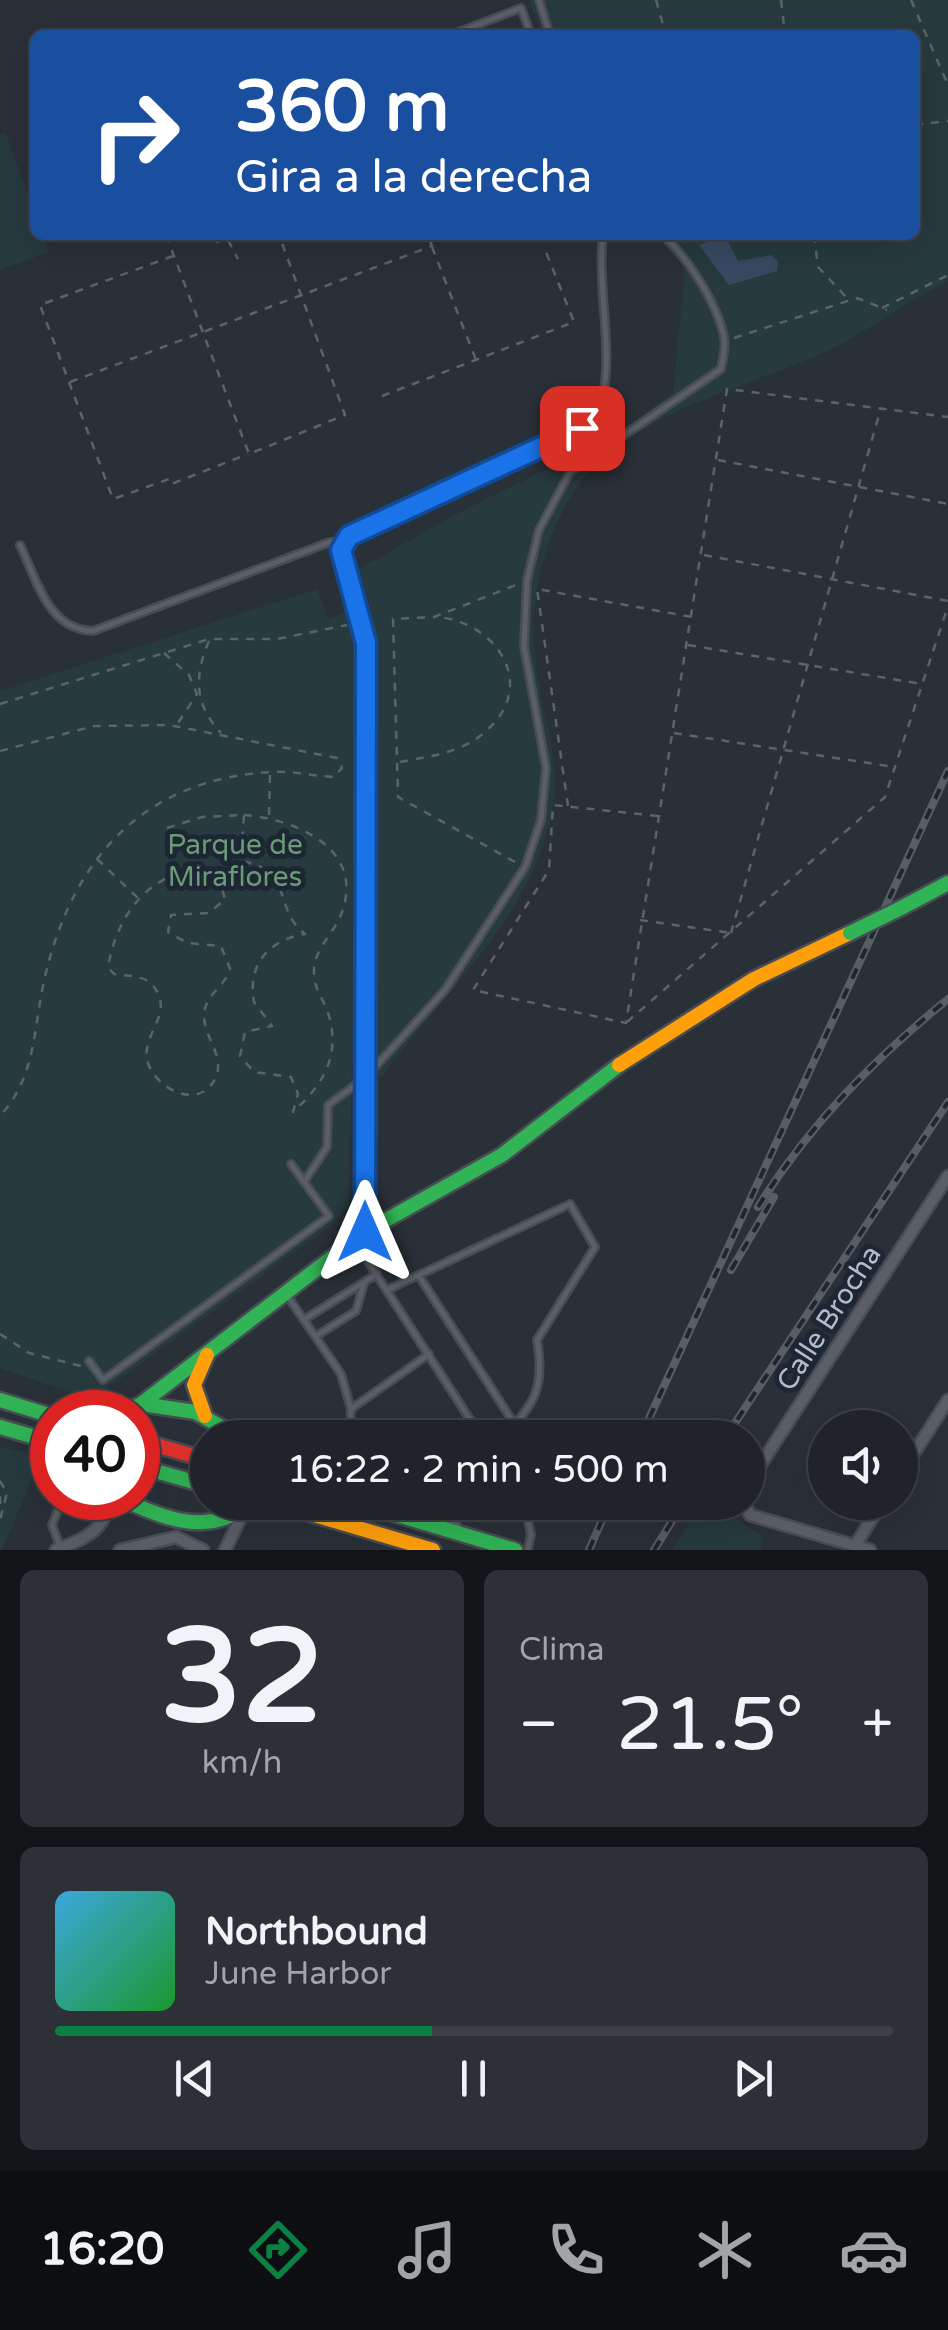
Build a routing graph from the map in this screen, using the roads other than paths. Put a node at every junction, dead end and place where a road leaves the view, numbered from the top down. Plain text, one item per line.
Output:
1 (539, 0) edge
2 (465, 30) edge
3 (529, 30) edge
4 (548, 30) edge
5 (601, 240) edge
6 (669, 240) edge
7 (20, 544) dead end
8 (343, 546) junction
9 (948, 883) edge
10 (366, 1077) junction
11 (290, 1164) dead end
12 (948, 1176) edge
13 (304, 1182) junction
14 (360, 1236) junction
15 (377, 1274) junction
16 (418, 1275) junction
17 (364, 1282) junction
18 (387, 1290) junction
19 (285, 1292) junction
20 (305, 1319) junction
21 (316, 1336) junction
22 (216, 1342) junction
23 (428, 1354) junction
24 (89, 1361) road end
25 (158, 1390) edge
26 (0, 1400) edge
27 (948, 1400) edge
28 (160, 1405) edge
29 (30, 1409) edge
30 (351, 1409) junction
31 (206, 1417) junction
32 (211, 1420) edge
33 (350, 1420) edge
34 (470, 1420) edge
35 (512, 1420) edge
36 (517, 1420) edge
37 (0, 1426) edge
38 (30, 1435) edge
39 (160, 1446) edge
40 (918, 1447) edge
41 (190, 1455) edge
42 (765, 1458) edge
43 (160, 1472) edge
44 (190, 1481) edge
45 (160, 1515) edge
46 (765, 1519) edge
47 (54, 1520) edge
48 (104, 1520) edge
49 (229, 1520) edge
50 (241, 1520) edge
51 (331, 1520) edge
52 (413, 1520) edge
53 (450, 1520) edge
54 (528, 1520) edge
55 (871, 1520) edge
56 (489, 1543) junction
57 (855, 1546) junction
58 (60, 1549) edge
59 (120, 1550) edge
60 (204, 1550) edge
61 (226, 1550) edge
62 (433, 1550) edge
63 (515, 1550) edge
64 (528, 1550) edge
65 (870, 1550) edge

1 - 4 lane
2 - 3 lane
5 - 8 lane
6 - 10 lane
7 - 8 lane
8 - 10 street
9 - 14 street, bridge
10 - 13 lane
10 - 14 street
11 - 13 lane
12 - 42 street, Calle Brocha
13 - 24 lane
14 - 15 lane
14 - 19 street
15 - 17 lane
15 - 18 lane
16 - 18 lane
16 - 35 lane
16 - 36 lane
17 - 20 lane
17 - 21 lane
18 - 23 lane
19 - 20 lane
19 - 22 street
20 - 21 lane
21 - 30 lane
22 - 25 street
22 - 31 street
23 - 30 lane
23 - 34 lane
26 - 29 street
27 - 40 street
28 - 31 street
30 - 33 lane
31 - 32 street
37 - 38 street
39 - 41 street
43 - 44 street
45 - 49 street
46 - 57 street
47 - 58 lane
48 - 58 street
50 - 61 street
51 - 62 street
52 - 56 street
53 - 56 lane
54 - 64 lane
55 - 57 street
56 - 63 street
57 - 65 street
59 - 60 street

